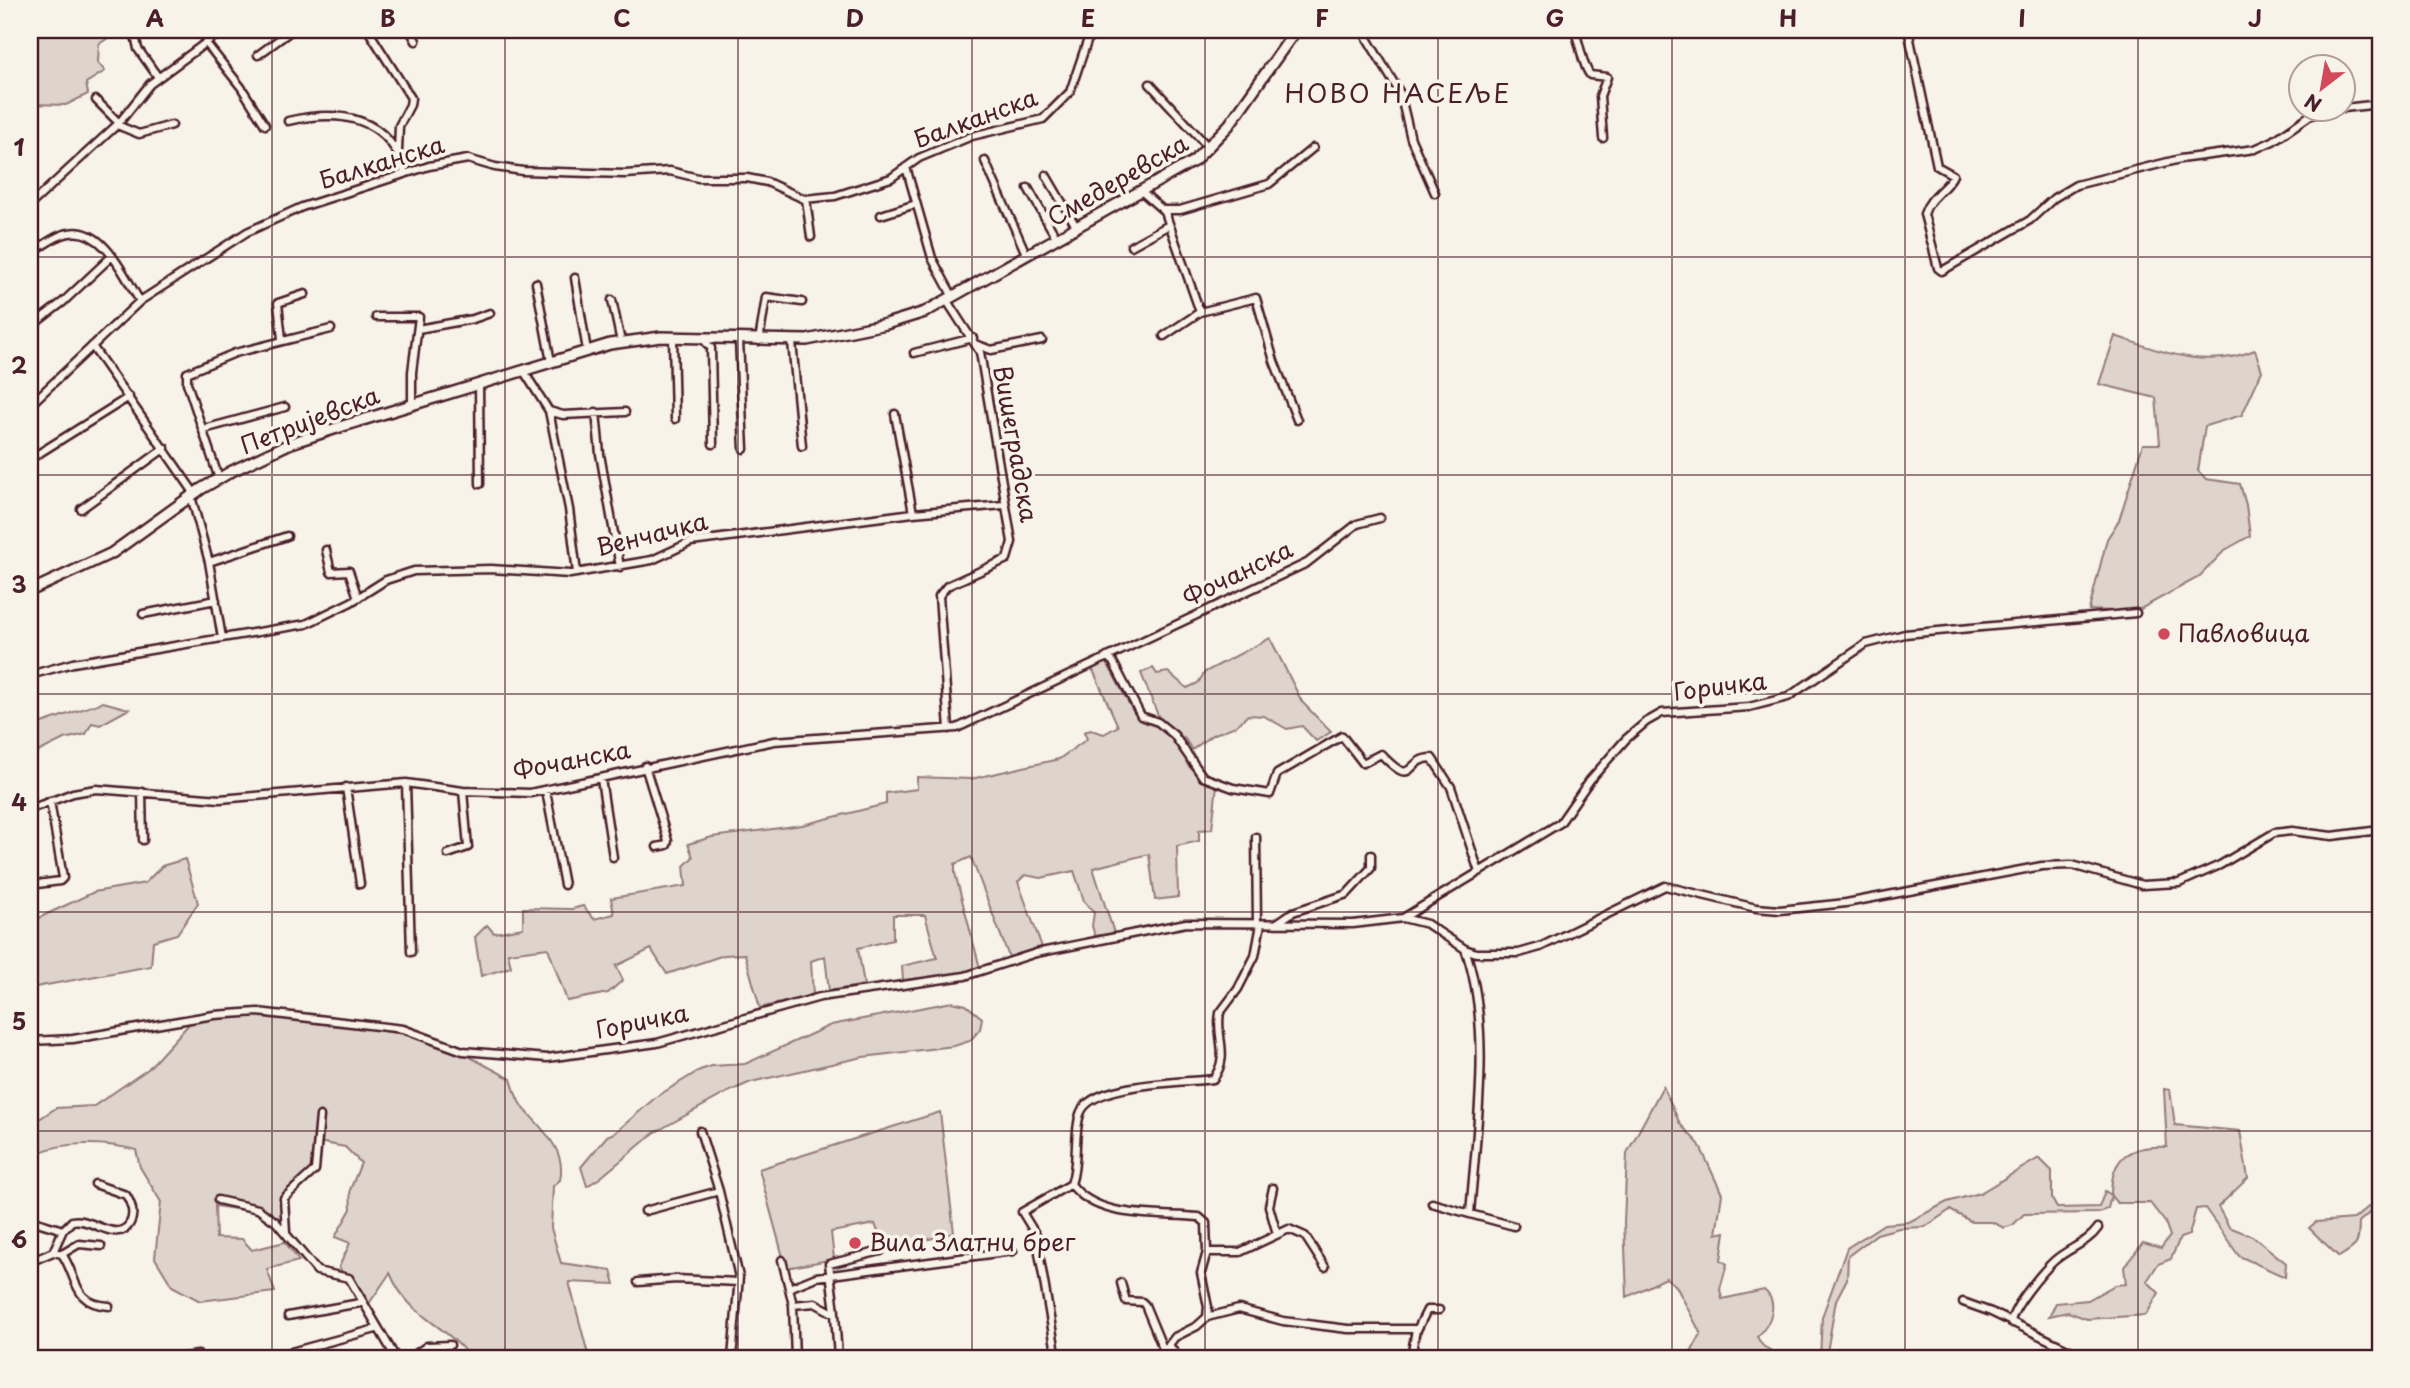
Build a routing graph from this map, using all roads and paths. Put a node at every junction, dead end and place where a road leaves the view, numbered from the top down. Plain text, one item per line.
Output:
1 (134, 30) edge
2 (223, 30) edge
3 (292, 30) edge
4 (368, 30) edge
5 (410, 30) edge
6 (1091, 30) edge
7 (1296, 30) edge
8 (1362, 30) edge
9 (1574, 30) edge
10 (1908, 30) edge
11 (416, 41) dead end
12 (206, 43) junction
13 (258, 55) dead end
14 (158, 77) junction
15 (1150, 84) dead end
16 (96, 100) dead end
17 (2380, 104) edge
18 (2358, 106) edge
19 (288, 121) dead end
20 (2300, 122) edge
21 (118, 124) junction
22 (172, 125) dead end
23 (265, 125) dead end
24 (1603, 138) dead end
25 (1209, 148) junction
26 (1313, 148) dead end
27 (398, 152) junction
28 (985, 161) dead end
29 (906, 167) junction
30 (405, 174) junction
31 (1046, 175) dead end
32 (1028, 188) dead end
33 (1142, 191) junction
34 (1435, 193) dead end
35 (806, 199) junction
36 (916, 204) junction
37 (30, 205) edge
38 (1163, 210) junction
39 (881, 215) dead end
40 (1169, 225) junction
41 (1077, 228) junction
42 (811, 237) dead end
43 (1057, 239) junction
44 (1131, 246) dead end
45 (30, 253) edge
46 (1027, 256) junction
47 (111, 257) junction
48 (575, 278) dead end
49 (536, 283) dead end
50 (305, 295) dead end
51 (950, 299) junction
52 (612, 300) dead end
53 (139, 302) junction
54 (802, 302) dead end
55 (1200, 312) junction
56 (490, 313) dead end
57 (376, 317) dead end
58 (30, 327) edge
59 (331, 329) dead end
60 (418, 329) junction
61 (1164, 336) dead end
62 (673, 338) junction
63 (702, 338) junction
64 (973, 338) junction
65 (282, 340) junction
66 (739, 340) junction
67 (1042, 340) dead end
68 (759, 341) junction
69 (793, 341) junction
70 (621, 342) junction
71 (978, 345) junction
72 (92, 346) junction
73 (587, 351) junction
74 (915, 353) dead end
75 (551, 362) junction
76 (523, 370) junction
77 (479, 384) junction
78 (130, 397) junction
79 (412, 404) junction
80 (30, 405) edge
81 (285, 407) dead end
82 (549, 411) junction
83 (596, 412) junction
84 (625, 412) dead end
85 (895, 414) dead end
86 (675, 419) dead end
87 (1297, 420) dead end
88 (204, 429) junction
89 (713, 444) dead end
90 (803, 446) dead end
91 (165, 449) junction
92 (744, 449) dead end
93 (30, 459) edge
94 (219, 479) junction
95 (480, 484) dead end
96 (193, 495) junction
97 (1004, 505) junction
98 (81, 509) dead end
99 (913, 513) junction
100 (1380, 518) dead end
101 (287, 536) dead end
102 (326, 550) dead end
103 (209, 562) junction
104 (620, 567) junction
105 (577, 573) junction
106 (30, 592) edge
107 (358, 598) junction
108 (215, 600) junction
109 (2136, 613) dead end
110 (143, 614) dead end
111 (222, 638) junction
112 (1107, 657) junction
113 (30, 675) edge
114 (949, 729) junction
115 (645, 766) junction
116 (601, 779) junction
117 (406, 783) junction
118 (346, 788) junction
119 (463, 790) junction
120 (546, 791) junction
121 (142, 792) junction
122 (50, 801) junction
123 (30, 809) edge
124 (2380, 830) edge
125 (1256, 837) dead end
126 (143, 840) dead end
127 (657, 848) dead end
128 (448, 855) dead end
129 (1371, 855) dead end
130 (613, 857) dead end
131 (1479, 872) junction
132 (360, 884) dead end
133 (30, 885) edge
134 (564, 885) dead end
135 (1403, 918) junction
136 (1277, 923) junction
137 (1259, 924) junction
138 (1465, 949) junction
139 (411, 952) dead end
140 (30, 1041) edge
141 (320, 1116) dead end
142 (700, 1131) dead end
143 (95, 1184) dead end
144 (1071, 1184) junction
145 (1273, 1188) dead end
146 (719, 1191) junction
147 (218, 1200) dead end
148 (1432, 1203) dead end
149 (645, 1211) dead end
150 (1470, 1213) junction
151 (37, 1222) dead end
152 (1514, 1226) dead end
153 (2098, 1228) dead end
154 (63, 1230) junction
155 (286, 1233) junction
156 (1277, 1234) junction
157 (101, 1246) dead end
158 (881, 1251) dead end
159 (1013, 1251) dead end
160 (53, 1252) junction
161 (1207, 1252) junction
162 (62, 1254) junction
163 (782, 1260) dead end
164 (30, 1262) edge
165 (1325, 1267) dead end
166 (830, 1274) junction
167 (638, 1282) dead end
168 (738, 1282) junction
169 (1121, 1283) dead end
170 (789, 1288) junction
171 (360, 1303) junction
172 (1963, 1303) dead end
173 (793, 1305) junction
174 (109, 1306) dead end
175 (1439, 1310) dead end
176 (835, 1314) junction
177 (288, 1316) dead end
178 (1207, 1317) junction
179 (2011, 1323) junction
180 (376, 1329) junction
181 (1417, 1330) junction
182 (450, 1345) dead end
183 (1167, 1348) junction
184 (198, 1355) dead end
185 (2380, 1356) edge
186 (178, 1358) edge
187 (269, 1358) edge
188 (396, 1358) edge
189 (410, 1358) edge
190 (646, 1358) edge
191 (655, 1358) edge
192 (732, 1358) edge
193 (795, 1358) edge
194 (838, 1358) edge
195 (1057, 1358) edge
196 (1159, 1358) edge
197 (1179, 1358) edge
198 (1411, 1358) edge
199 (2085, 1358) edge
200 (2371, 1358) edge

1 - 14 street
2 - 12 street
3 - 13 street
4 - 27 street
5 - 11 street
6 - 29 street, Балканска
7 - 25 main road, Смедеревска
8 - 34 street
9 - 24 street
10 - 20 street
12 - 14 street
12 - 23 street
14 - 21 street
15 - 25 street
16 - 21 street
17 - 18 street
19 - 27 street
21 - 22 street
21 - 37 street
25 - 33 main road, Смедеревска
26 - 38 street
27 - 30 street
28 - 46 street
29 - 35 street, Балканска
29 - 36 street, Вишеградска
30 - 35 street, Балканска
30 - 53 street, Балканска
31 - 41 street
32 - 43 street
33 - 38 street
33 - 41 main road, Смедеревска
35 - 42 street
36 - 39 street
36 - 51 street, Вишеградска
38 - 40 street
40 - 44 street
40 - 55 street
41 - 43 main road, Смедеревска
43 - 46 main road, Смедеревска
45 - 47 street
46 - 51 main road, Петријевска
47 - 53 street
47 - 58 street
48 - 73 street
49 - 75 street
50 - 65 street
51 - 64 street, Вишеградска
51 - 69 main road, Петријевска
52 - 70 street
53 - 72 street, Балканска
54 - 68 street
55 - 61 street
55 - 87 street
56 - 60 street
57 - 60 street
59 - 65 street
60 - 79 street
62 - 63 main road, Петријевска
62 - 70 main road, Петријевска
62 - 86 street
63 - 66 main road, Петријевска
63 - 89 street
64 - 71 street, Вишеградска
64 - 74 street
65 - 88 street
66 - 68 main road, Петријевска
66 - 92 street
67 - 71 street
68 - 69 main road, Петријевска
69 - 90 street
70 - 73 main road, Петријевска
71 - 97 street, Вишеградска
72 - 78 street
72 - 80 street, Балканска
73 - 75 main road, Петријевска
75 - 76 main road, Петријевска
76 - 77 main road, Петријевска
76 - 82 street
77 - 79 main road, Петријевска
77 - 95 street
78 - 91 street
78 - 93 street
79 - 94 main road, Петријевска
81 - 88 street
82 - 83 street
82 - 105 street
83 - 84 street
83 - 104 street
85 - 99 street
88 - 94 street
91 - 96 street
91 - 98 street
94 - 96 main road, Петријевска
96 - 103 street
96 - 106 main road, Петријевска
97 - 99 street, Венчачка
97 - 114 street, Вишеградска
99 - 104 street, Венчачка
100 - 112 street, Фочанска
101 - 103 street
102 - 107 street
103 - 108 street
104 - 105 street, Венчачка
105 - 107 street, Венчачка
107 - 111 street, Венчачка
108 - 110 street
108 - 111 street
109 - 131 street, Горичка
111 - 113 street, Венчачка
112 - 114 street, Фочанска
112 - 131 street
114 - 115 street, Фочанска
115 - 116 street, Фочанска
115 - 127 street
116 - 120 street, Фочанска
116 - 130 street
117 - 118 street, Фочанска
117 - 119 street, Фочанска
117 - 139 street
118 - 121 street, Фочанска
118 - 132 street
119 - 120 street, Фочанска
119 - 128 street
120 - 134 street
121 - 122 street, Фочанска
121 - 126 street
122 - 123 street, Фочанска
122 - 133 street
124 - 138 street, Горичка
125 - 137 street
129 - 136 street, Горичка
131 - 135 street, Горичка
135 - 136 street, Горичка
135 - 138 street, Горичка
136 - 137 street, Горичка
137 - 140 street, Горичка
137 - 144 street
138 - 150 street
141 - 155 street
142 - 146 street
143 - 154 street
144 - 161 street
144 - 195 street
145 - 156 street
146 - 149 street
146 - 168 street
147 - 155 street
148 - 150 street
150 - 152 street
151 - 154 street
153 - 179 street
154 - 160 street
155 - 171 street
156 - 161 street
156 - 165 street
157 - 162 street
158 - 166 street
159 - 166 street
160 - 162 street
160 - 164 street
161 - 178 street
162 - 174 street
163 - 170 street
166 - 170 street
166 - 176 street
167 - 168 street
168 - 192 street
169 - 183 street
170 - 173 street
171 - 177 street
171 - 180 street
172 - 179 street
173 - 176 street
173 - 193 street
175 - 181 street
176 - 194 street
178 - 181 street
178 - 183 street
179 - 199 street
180 - 187 street
180 - 188 street
181 - 198 street
182 - 189 street
183 - 196 street
183 - 197 street
184 - 186 street
185 - 200 street
190 - 191 street

